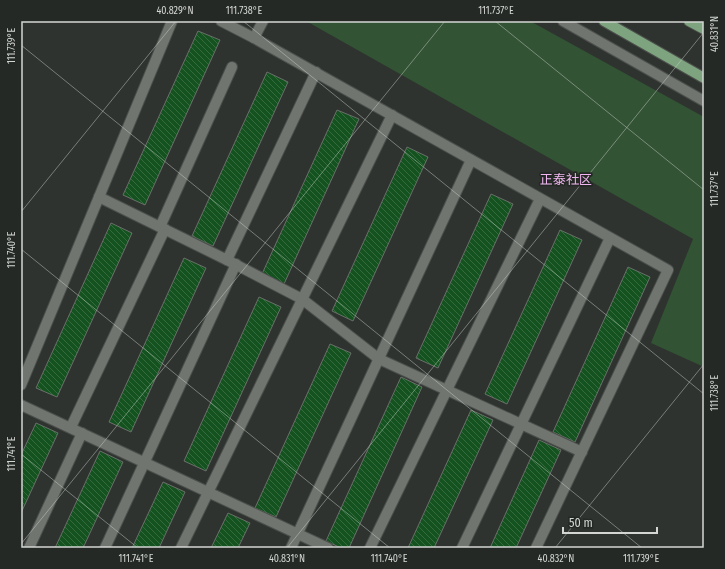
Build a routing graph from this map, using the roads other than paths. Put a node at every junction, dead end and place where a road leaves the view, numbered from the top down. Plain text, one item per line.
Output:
1 (172, 21) edge
2 (221, 21) edge
3 (263, 21) edge
4 (563, 21) edge
5 (604, 21) edge
6 (689, 21) edge
7 (704, 29) edge
8 (254, 38) junction
9 (232, 67) dead end
10 (316, 72) junction
11 (704, 78) edge
12 (704, 101) edge
13 (392, 115) junction
14 (471, 160) junction
15 (99, 197) junction
16 (540, 199) junction
17 (162, 228) junction
18 (610, 238) junction
19 (232, 262) junction
20 (302, 299) junction
21 (379, 359) junction
22 (21, 385) edge
23 (447, 390) junction
24 (21, 405) edge
25 (521, 424) junction
26 (71, 428) junction
27 (82, 433) junction
28 (582, 452) junction
29 (144, 461) junction
30 (209, 492) junction
31 (298, 534) junction
32 (29, 548) edge
33 (105, 548) edge
34 (181, 548) edge
35 (291, 548) edge
36 (328, 548) edge
37 (370, 548) edge
38 (462, 548) edge
39 (536, 548) edge

1 - 15 street
2 - 8 street
3 - 8 street
4 - 12 street
5 - 11 main road
6 - 7 main road
8 - 10 street
9 - 17 street
10 - 13 street
10 - 19 street
13 - 14 street
13 - 20 street
14 - 16 street
14 - 21 street
15 - 17 street
15 - 22 street
16 - 18 street
16 - 23 street
17 - 19 street
17 - 26 street
18 - 25 street
18 - 28 street
19 - 20 street
19 - 29 street
20 - 21 street
20 - 30 street
21 - 23 street
21 - 31 street
23 - 25 street
23 - 37 street
24 - 26 street
25 - 28 street
25 - 38 street
26 - 27 street
27 - 29 street
27 - 32 street
28 - 39 street
29 - 30 street
29 - 33 street
30 - 31 street
30 - 34 street
31 - 35 street
31 - 36 street

